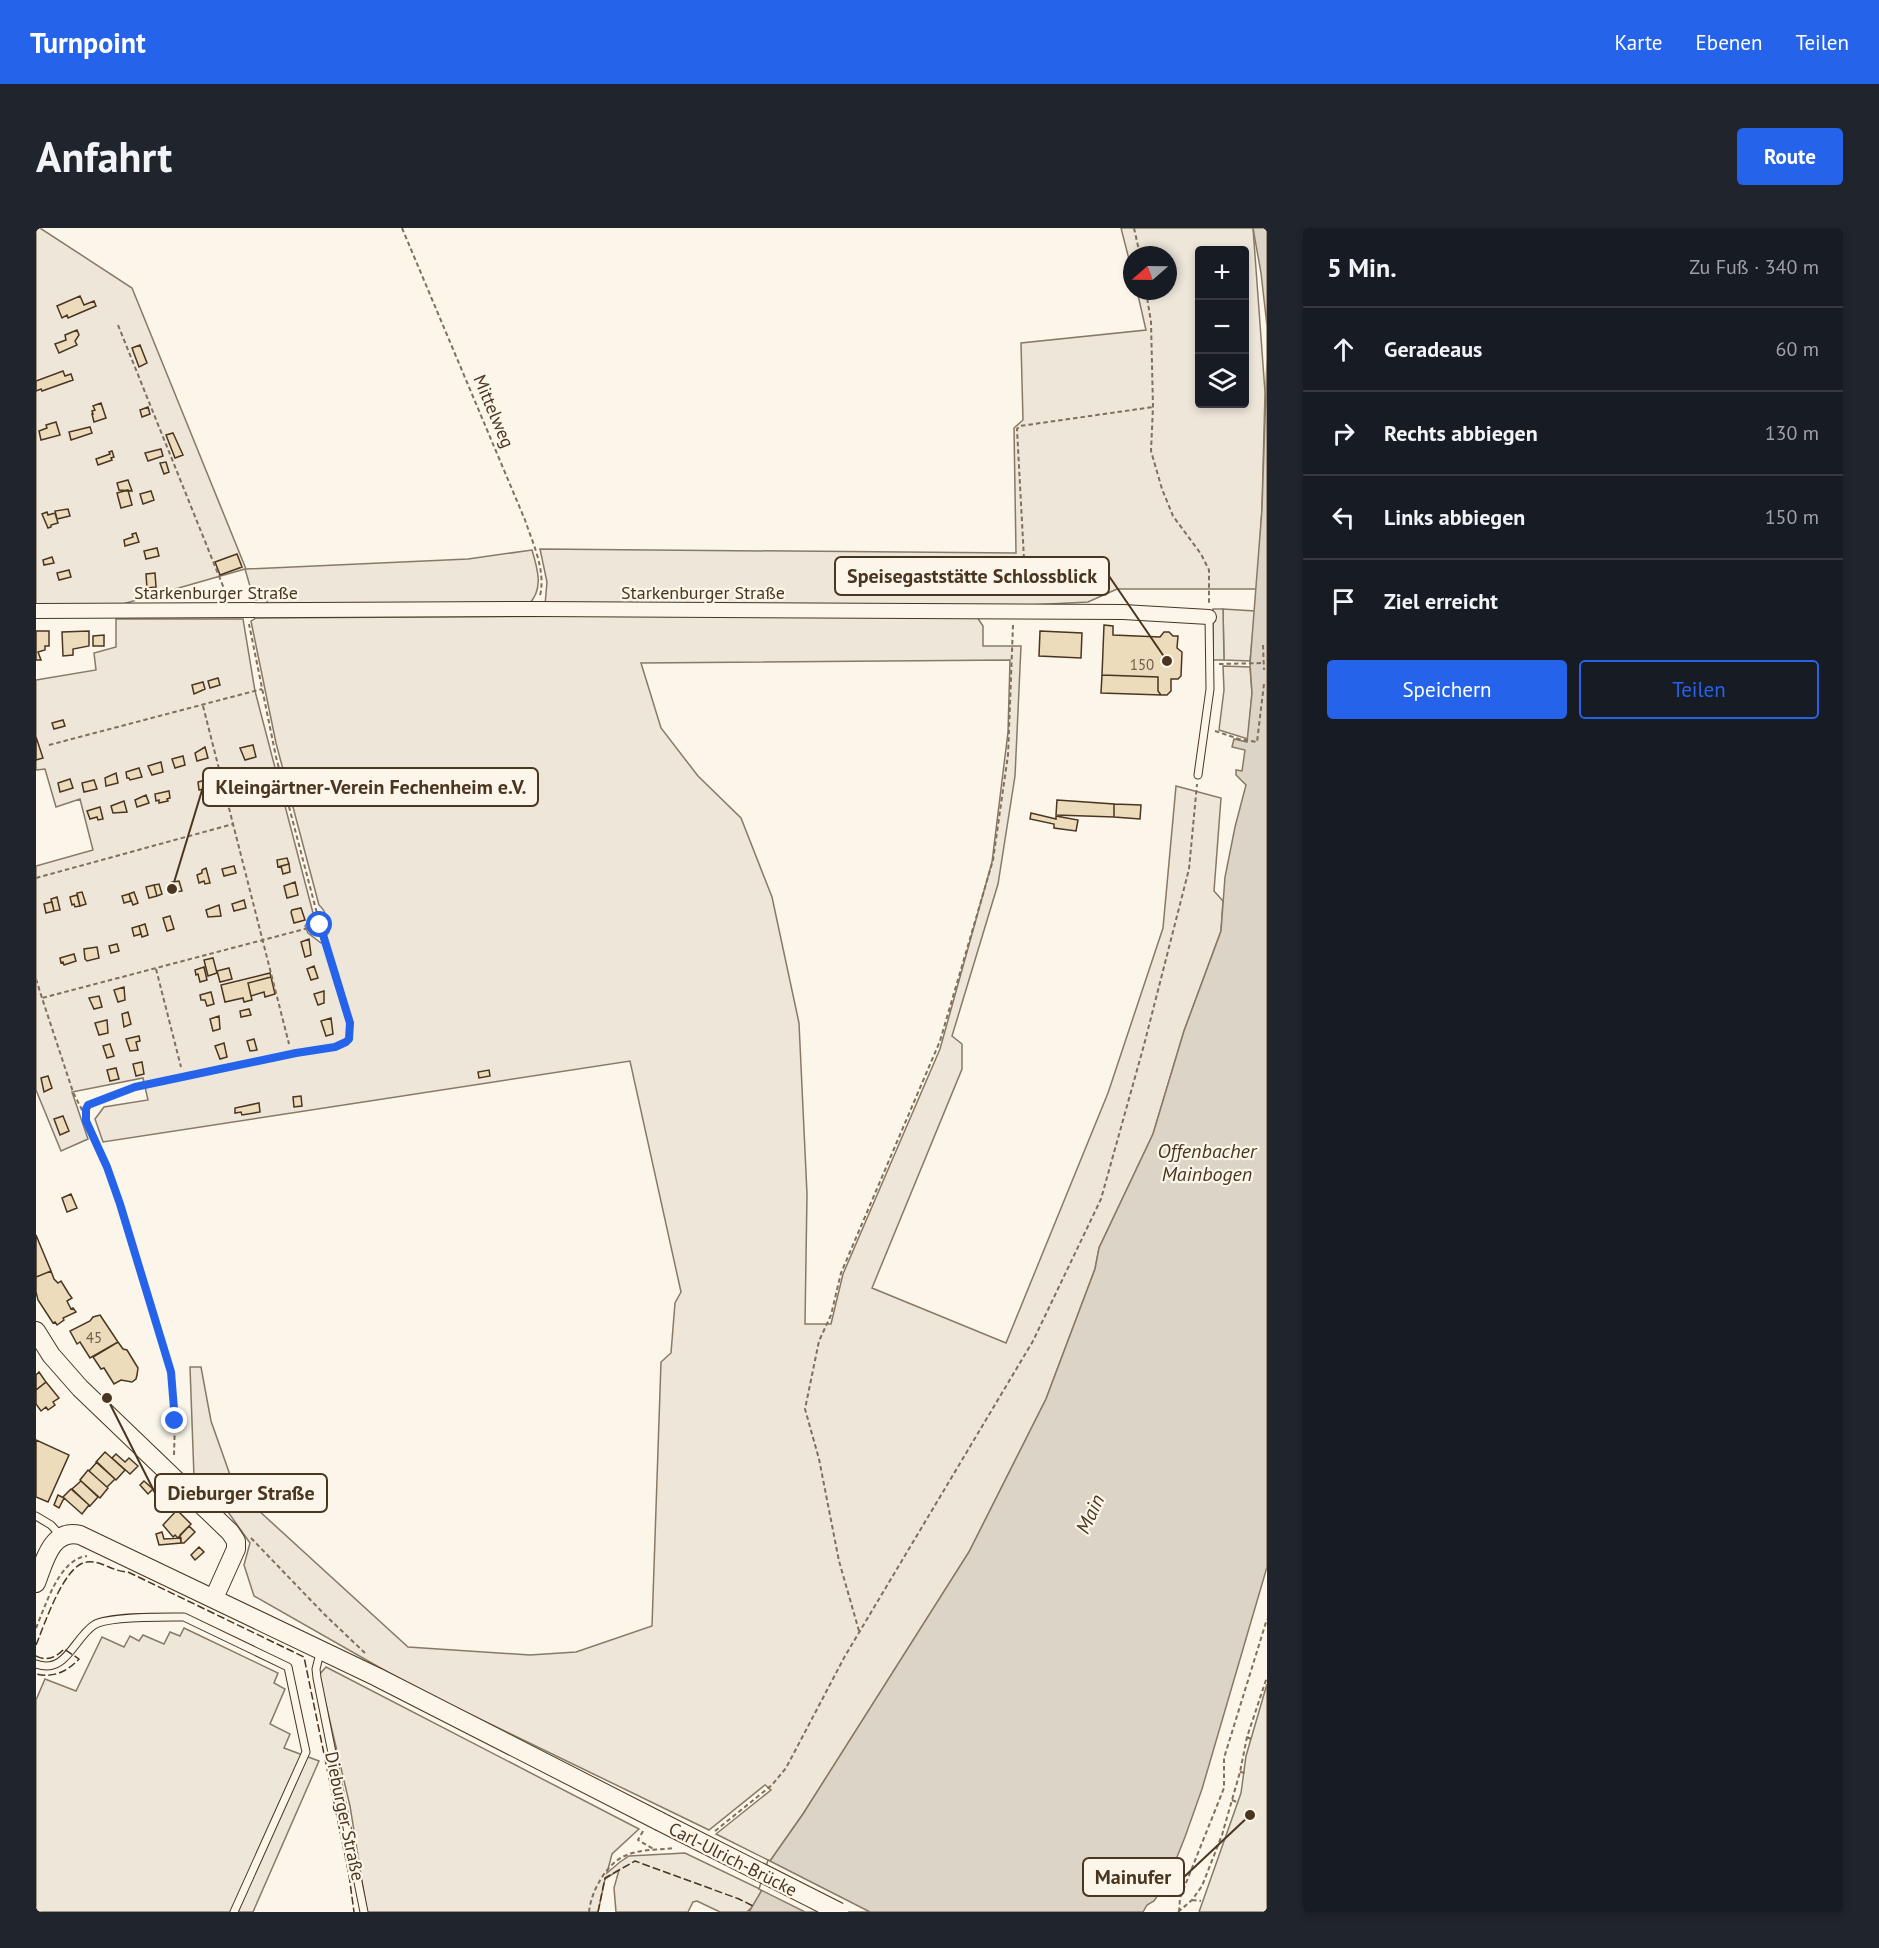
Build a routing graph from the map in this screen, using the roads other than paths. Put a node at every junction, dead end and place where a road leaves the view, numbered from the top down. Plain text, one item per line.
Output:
1 (36, 611) edge
2 (1209, 616) joint
3 (1198, 775) road end
4 (36, 1331) edge
5 (36, 1516) edge
6 (61, 1536) junction
7 (36, 1583) edge
8 (214, 1598) junction
9 (320, 1650) junction
10 (36, 1664) edge
11 (234, 1912) edge
12 (364, 1912) edge
13 (839, 1912) edge

1 - 2 street, Starkenburger Straße
2 - 3 lane
4 - 8 main road
5 - 6 lane
6 - 7 main road
6 - 8 main road, Carl-Ulrich-Brücke
8 - 9 main road, Carl-Ulrich-Brücke
9 - 12 lane, Dieburger Straße
9 - 13 main road, Carl-Ulrich-Brücke, bridge
10 - 11 lane

